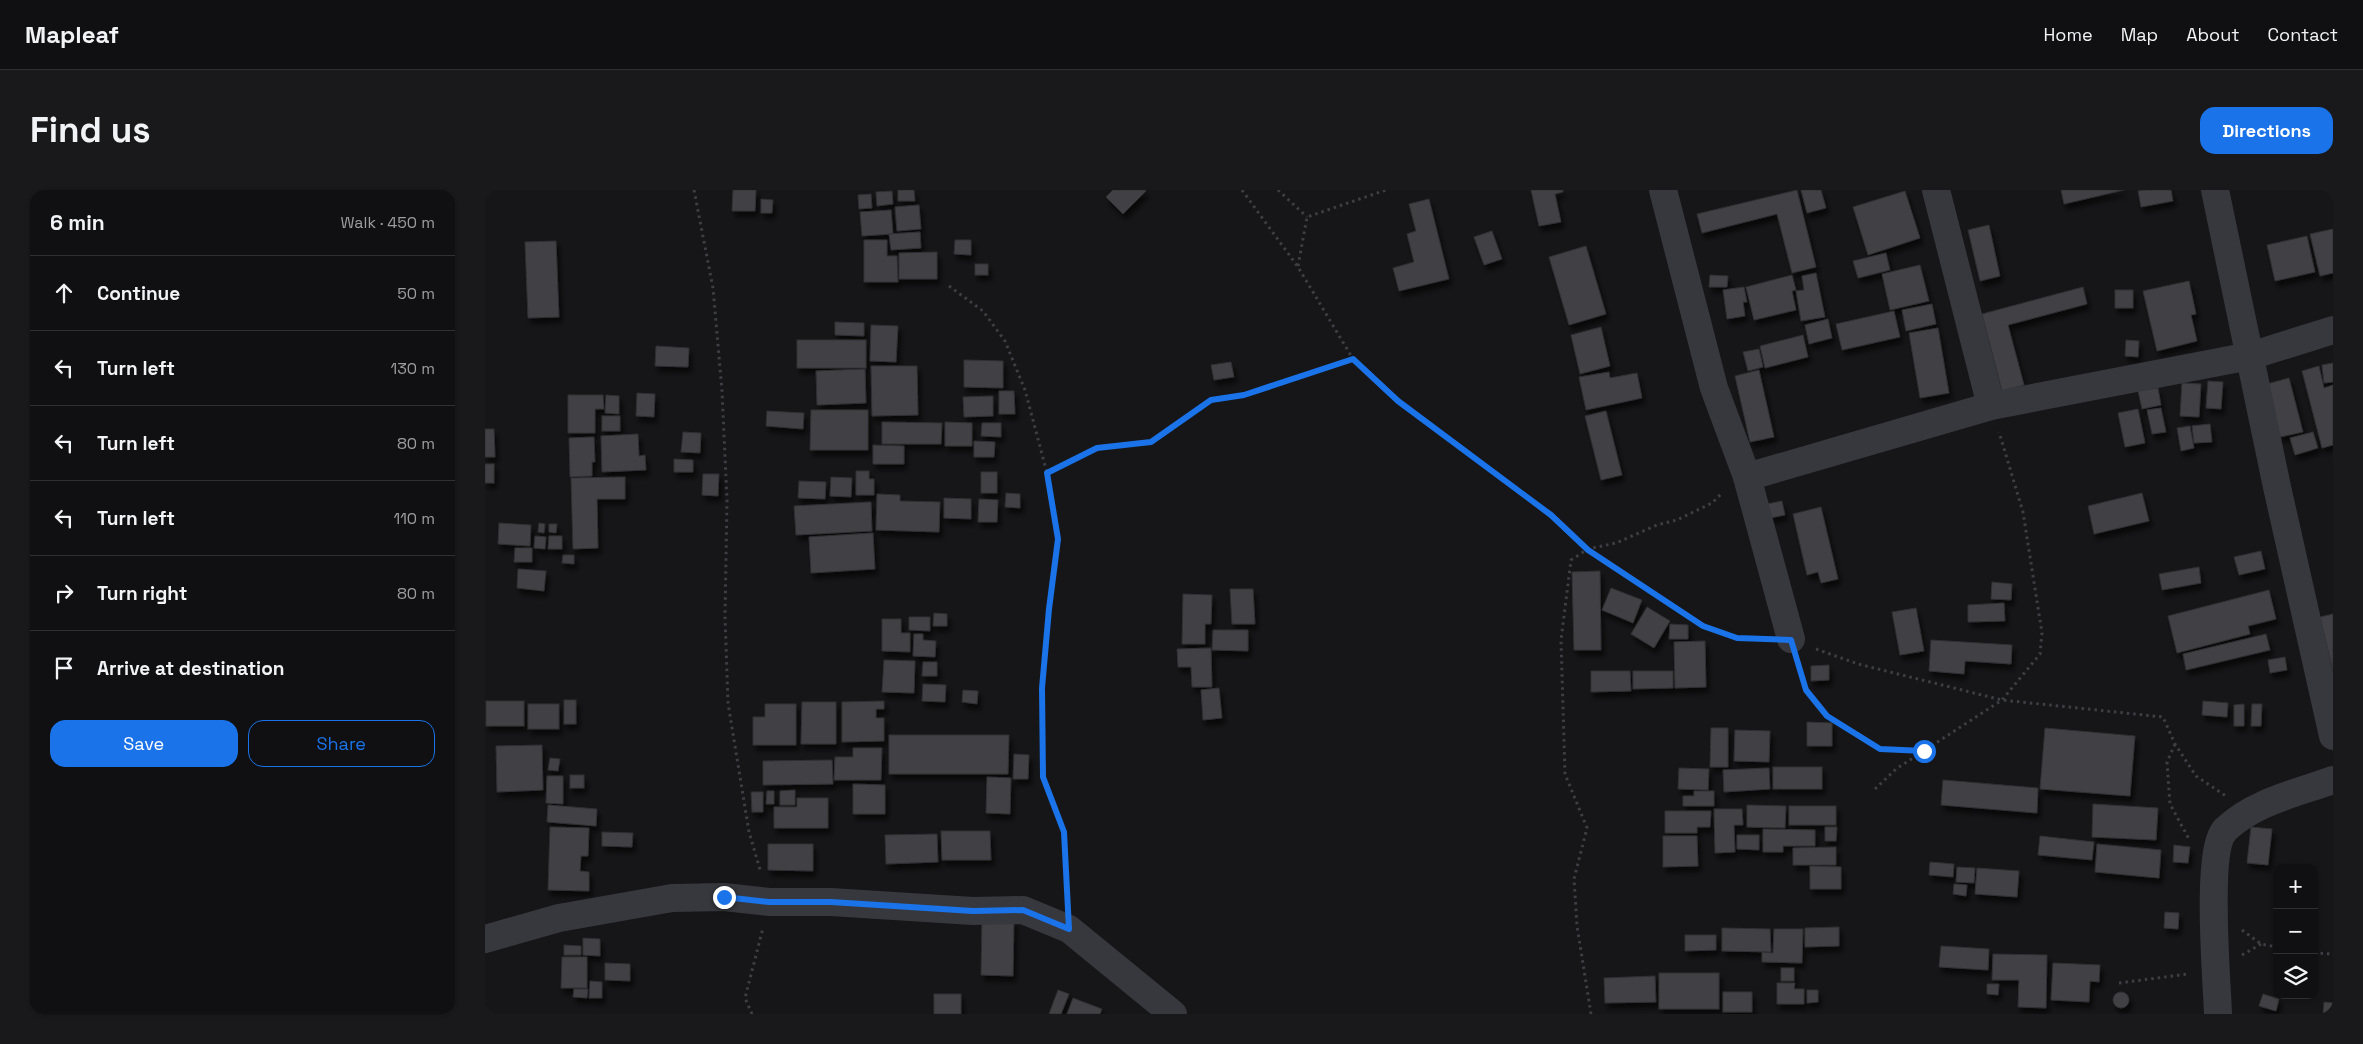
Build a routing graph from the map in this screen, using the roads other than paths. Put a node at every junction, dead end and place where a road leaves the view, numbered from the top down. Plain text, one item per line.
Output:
1 (1663, 190) edge
2 (1936, 190) edge
3 (2215, 190) edge
4 (2333, 330) edge
5 (2251, 356) junction
6 (1991, 406) junction
7 (1747, 477) junction
8 (1791, 640) road end
9 (2333, 736) edge
10 (2333, 780) edge
11 (485, 939) edge
12 (1173, 1014) edge
13 (2218, 1014) edge

1 - 7 street
2 - 6 street
3 - 5 street
4 - 5 street
5 - 6 street
5 - 9 street
6 - 7 street
7 - 8 street
10 - 13 street
11 - 12 street

